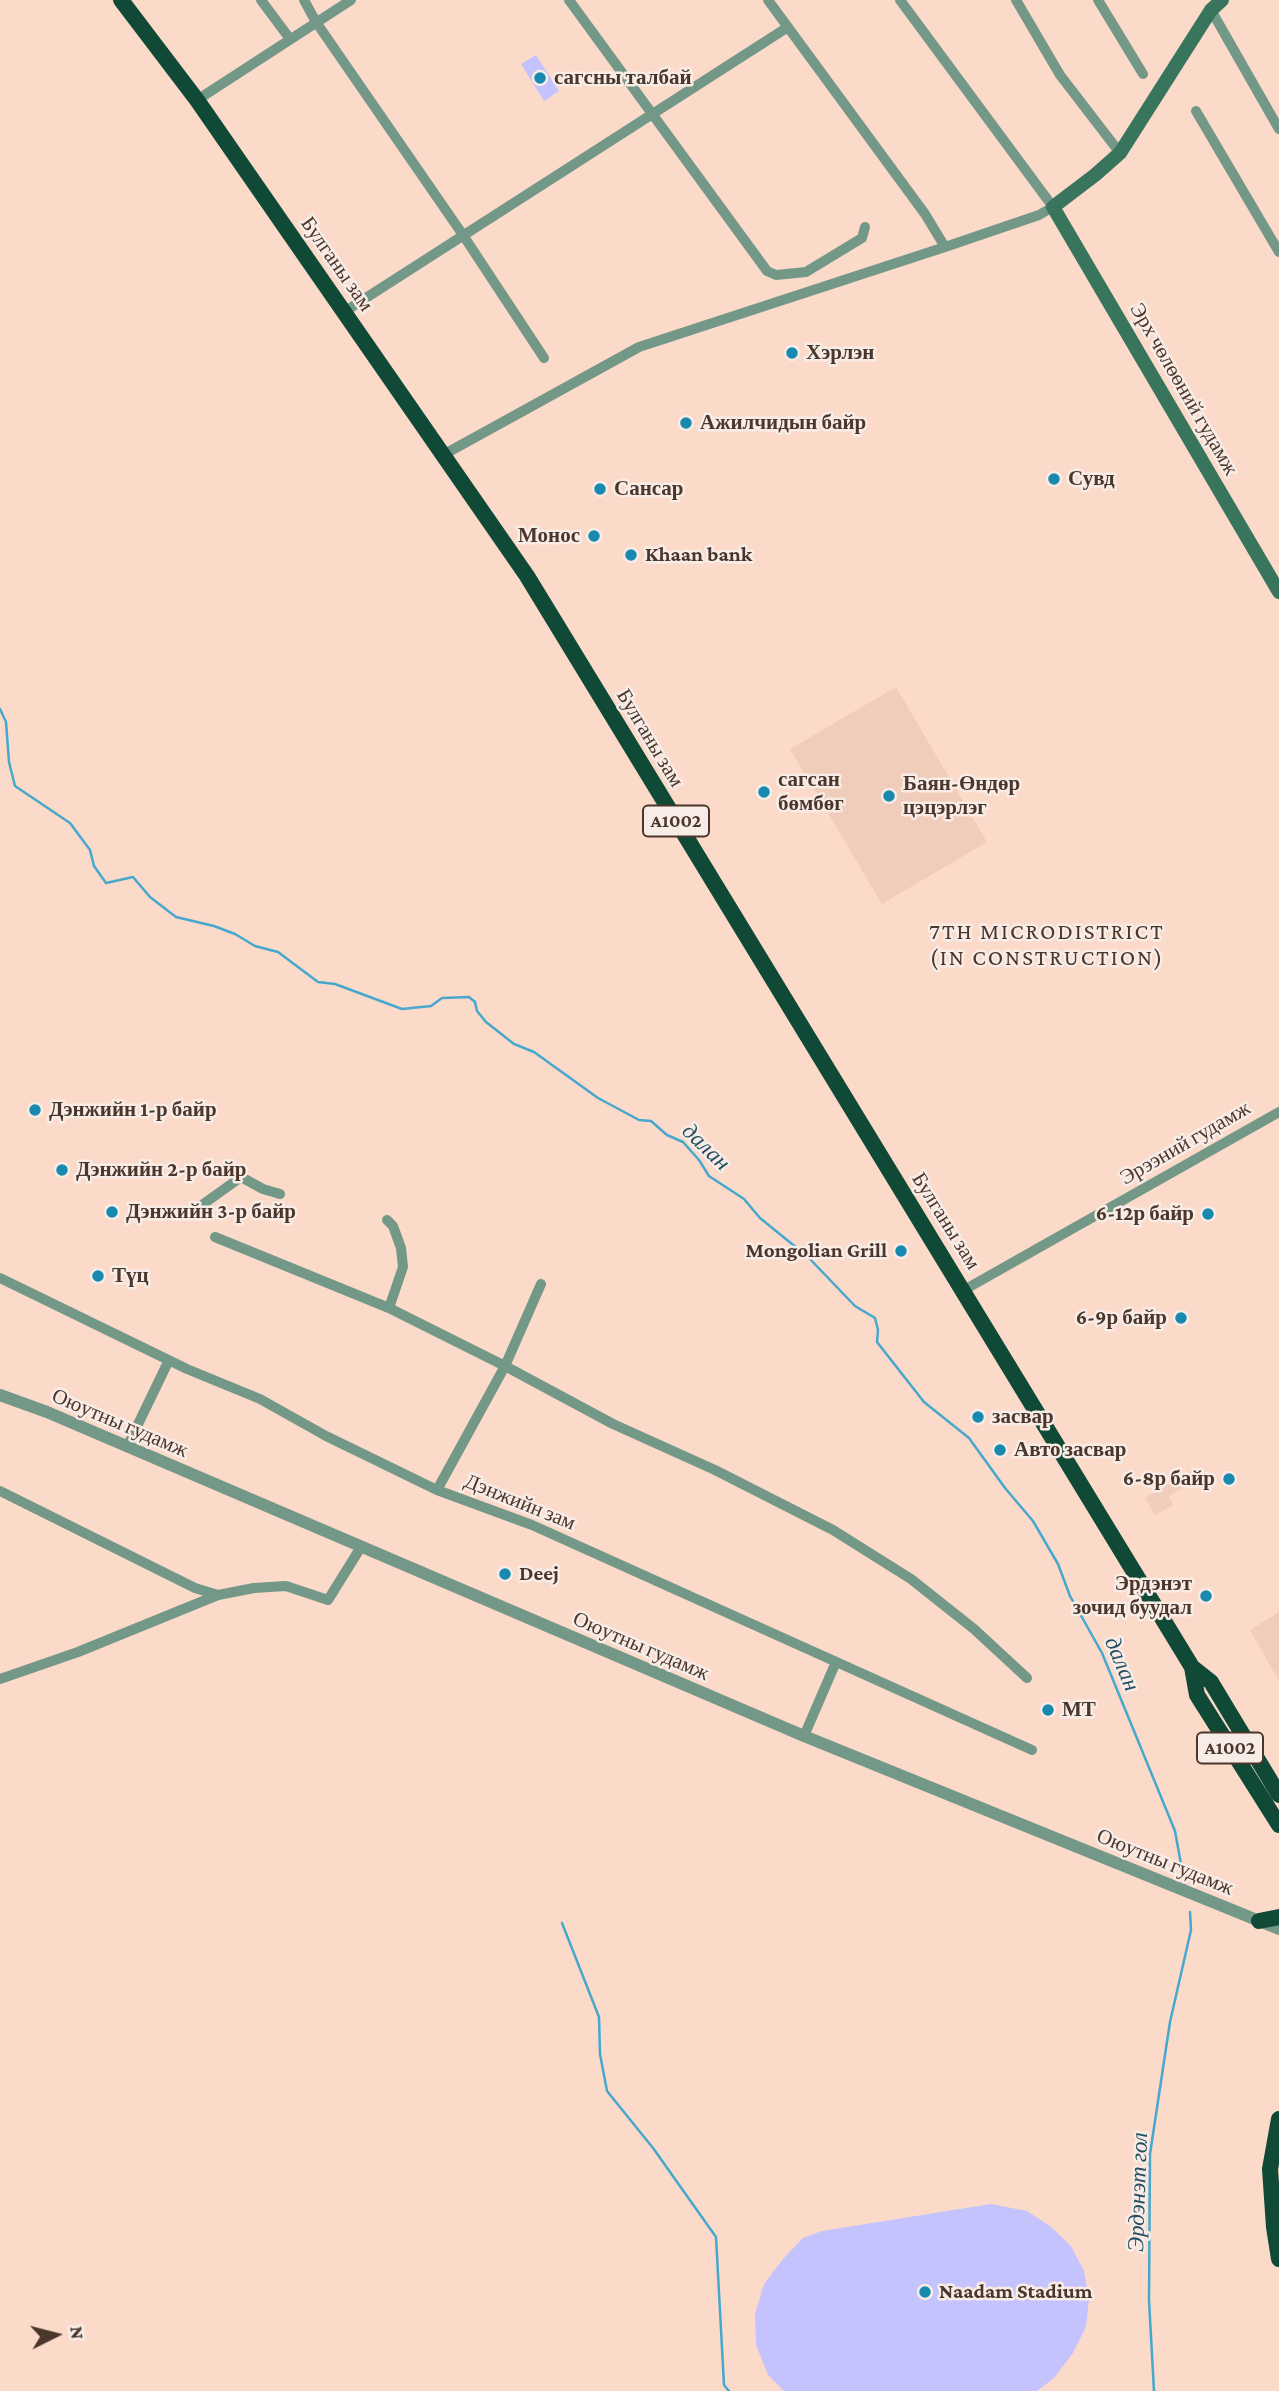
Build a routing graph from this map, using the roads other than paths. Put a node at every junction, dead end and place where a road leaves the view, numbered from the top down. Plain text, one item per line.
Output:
1 (121, 0) edge
2 (261, 0) edge
3 (304, 0) edge
4 (351, 0) edge
5 (569, 0) edge
6 (768, 0) edge
7 (900, 0) edge
8 (1016, 0) edge
9 (1098, 0) edge
10 (1217, 5) edge
11 (316, 22) junction
12 (788, 27) junction
13 (290, 39) junction
14 (1143, 74) dead end
15 (197, 100) junction
16 (1196, 111) dead end
17 (652, 114) junction
18 (1279, 130) edge
19 (1120, 153) junction
20 (1053, 207) junction
21 (865, 227) dead end
22 (463, 235) junction
23 (945, 247) junction
24 (1279, 252) edge
25 (344, 312) junction
26 (544, 358) dead end
27 (443, 455) junction
28 (1276, 582) edge
29 (1279, 1112) edge
30 (280, 1194) dead end
31 (202, 1205) dead end
32 (387, 1220) dead end
33 (215, 1237) dead end
34 (0, 1278) edge
35 (541, 1284) dead end
36 (964, 1290) junction
37 (389, 1308) junction
38 (169, 1360) junction
39 (505, 1366) junction
40 (0, 1395) edge
41 (127, 1447) junction
42 (437, 1490) junction
43 (0, 1491) edge
44 (361, 1547) junction
45 (218, 1595) junction
46 (836, 1662) junction
47 (1192, 1667) junction
48 (1027, 1678) dead end
49 (0, 1679) edge
50 (803, 1736) junction
51 (1032, 1750) dead end
52 (1279, 1795) edge
53 (1279, 1825) edge
54 (1273, 1926) edge
55 (1279, 2119) edge
56 (1279, 2259) edge

1 - 15 highway, Булганы зам / A1002
2 - 13 street
3 - 11 street
4 - 11 street
5 - 17 street
6 - 12 street
7 - 20 street
8 - 19 street
9 - 14 street
10 - 18 street
10 - 19 main road
11 - 13 street
11 - 22 street
12 - 17 street
12 - 23 street
13 - 15 street
15 - 25 highway, Булганы зам / A1002
16 - 24 street
17 - 21 street
17 - 22 street
19 - 20 main road
20 - 23 street
20 - 28 main road, Эрх чөлөөний гудамж
22 - 25 street
22 - 26 street
23 - 27 street
25 - 27 highway, Булганы зам / A1002
27 - 36 highway, Булганы зам / A1002
29 - 36 street, Эрээний гудамж
30 - 31 street
32 - 37 street
33 - 37 street
34 - 38 street, Дэнжийн зам
35 - 39 street
36 - 47 highway, Булганы зам / A1002
37 - 39 street
38 - 41 street
38 - 42 street, Дэнжийн зам
39 - 42 street
39 - 48 street
40 - 41 street, Оюутны гудамж
41 - 44 street, Оюутны гудамж
42 - 46 street, Дэнжийн зам
43 - 45 street
44 - 45 street
44 - 50 street, Оюутны гудамж
45 - 49 street
46 - 50 street
46 - 51 street, Дэнжийн зам
47 - 52 highway, Булганы зам / A1002
47 - 53 highway, Булганы зам / A1002
50 - 54 street, Оюутны гудамж
55 - 56 highway

